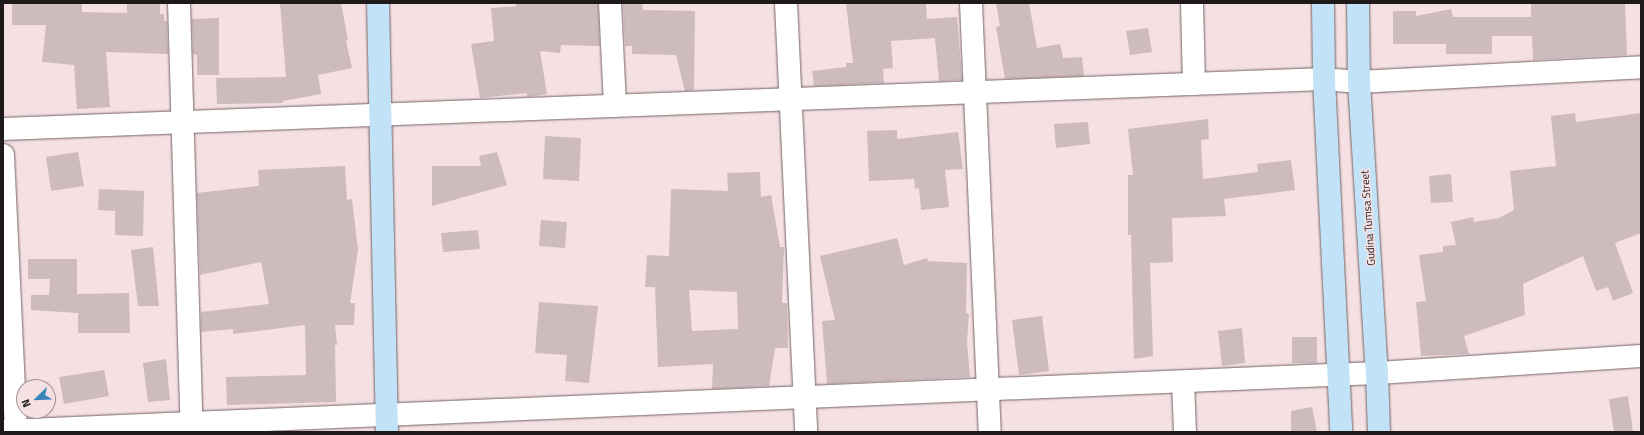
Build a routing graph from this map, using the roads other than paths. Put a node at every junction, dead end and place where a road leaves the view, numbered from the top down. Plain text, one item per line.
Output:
1 (179, 3) edge
2 (378, 3) edge
3 (610, 3) edge
4 (786, 3) edge
5 (971, 3) edge
6 (1192, 3) edge
7 (1323, 3) edge
8 (1358, 3) edge
9 (1641, 67) edge
10 (1324, 79) junction
11 (1359, 82) junction
12 (1194, 84) junction
13 (975, 92) junction
14 (791, 99) junction
15 (615, 106) junction
16 (380, 115) junction
17 (183, 122) junction
18 (3, 129) edge
19 (3, 155) edge
20 (1641, 356) edge
21 (1377, 373) junction
22 (1339, 374) junction
23 (1183, 382) junction
24 (988, 390) junction
25 (804, 398) junction
26 (387, 424) edge
27 (192, 428) edge
28 (12, 431) edge
29 (806, 432) edge
30 (990, 432) edge
31 (1185, 432) edge
32 (1341, 432) edge
33 (1379, 432) edge

1 - 17 street
2 - 16 street
3 - 15 street
4 - 14 street
5 - 13 street
6 - 12 street
7 - 10 street
8 - 11 street, Gudina Tumsa Street
9 - 11 street
10 - 11 street
10 - 12 street
10 - 22 street
11 - 21 street, Gudina Tumsa Street
12 - 13 street
13 - 14 street
13 - 24 street
14 - 15 street
14 - 25 street
15 - 16 street
16 - 17 street
16 - 26 street
17 - 18 street
17 - 27 street
19 - 28 street
20 - 21 street
21 - 22 street
21 - 33 street, Gudina Tumsa Street
22 - 23 street
22 - 32 street
23 - 24 street
23 - 31 street
24 - 25 street
24 - 30 street
25 - 26 street
25 - 29 street
26 - 27 street
27 - 28 street

